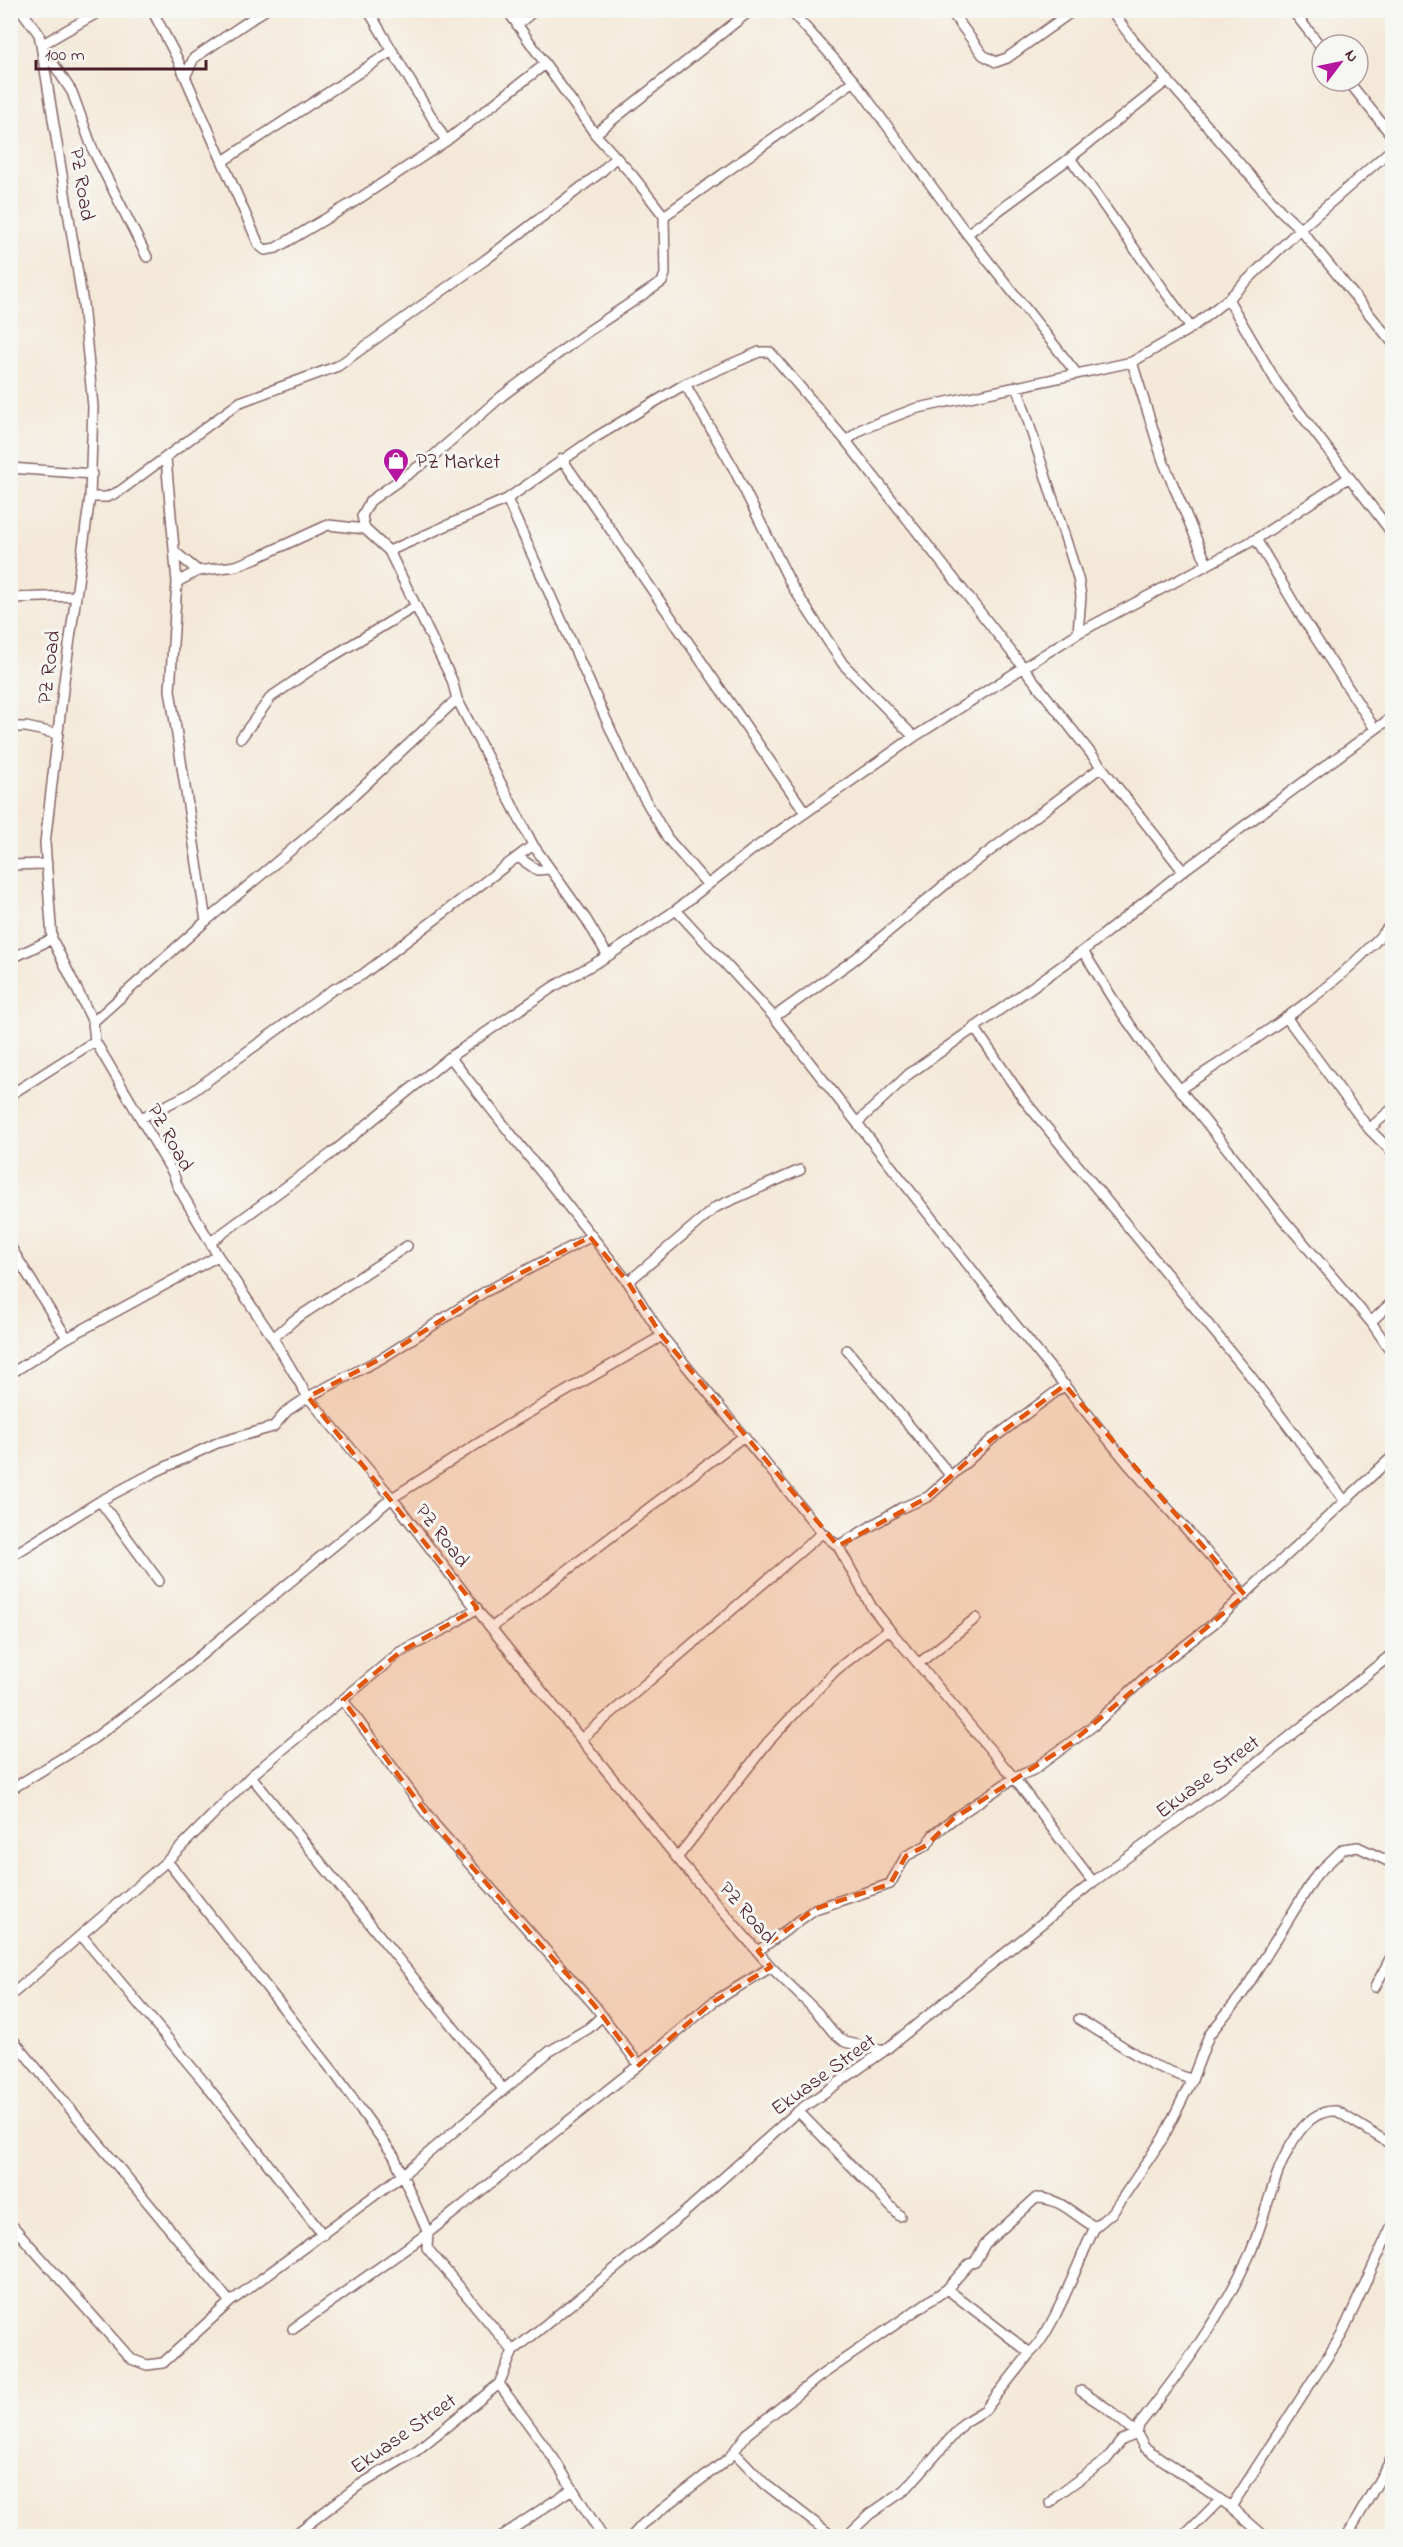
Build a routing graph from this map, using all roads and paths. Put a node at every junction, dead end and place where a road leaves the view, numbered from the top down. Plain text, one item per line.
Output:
1 (21, 10) edge
2 (102, 10) edge
3 (152, 10) edge
4 (265, 10) edge
5 (368, 10) edge
6 (507, 10) edge
7 (535, 10) edge
8 (751, 10) edge
9 (790, 10) edge
10 (950, 10) edge
11 (1074, 10) edge
12 (1111, 10) edge
13 (1292, 10) edge
14 (517, 26) junction
15 (1310, 33) edge
16 (41, 45) junction
17 (392, 51) junction
18 (177, 58) junction
19 (194, 58) junction
20 (544, 65) junction
21 (185, 77) junction
22 (1168, 80) junction
23 (854, 81) junction
24 (1358, 93) edge
25 (595, 134) junction
26 (1392, 136) edge
27 (446, 141) junction
28 (1392, 149) edge
29 (616, 157) junction
30 (1070, 158) junction
31 (224, 161) junction
32 (664, 216) junction
33 (1300, 229) junction
34 (967, 234) junction
35 (147, 257) dead end
36 (1228, 299) junction
37 (1191, 328) junction
38 (1392, 342) edge
39 (1132, 362) junction
40 (1077, 374) junction
41 (685, 384) junction
42 (1017, 387) junction
43 (846, 441) junction
44 (166, 459) junction
45 (562, 459) junction
46 (10, 468) edge
47 (92, 474) junction
48 (1348, 478) junction
49 (90, 497) junction
50 (507, 499) junction
51 (365, 529) junction
52 (1392, 533) edge
53 (1256, 539) junction
54 (389, 551) junction
55 (175, 552) junction
56 (1207, 564) junction
57 (198, 571) junction
58 (177, 582) junction
59 (75, 596) junction
60 (10, 598) edge
61 (416, 606) junction
62 (1078, 633) junction
63 (1022, 667) junction
64 (457, 699) junction
65 (1392, 717) edge
66 (10, 727) edge
67 (1375, 729) junction
68 (58, 734) junction
69 (914, 737) junction
70 (241, 738) dead end
71 (1100, 768) junction
72 (805, 812) junction
73 (532, 845) junction
74 (518, 857) junction
75 (47, 864) junction
76 (10, 865) edge
77 (549, 869) junction
78 (1183, 871) junction
79 (708, 885) junction
80 (676, 910) junction
81 (206, 921) junction
82 (1392, 923) edge
83 (52, 939) junction
84 (1083, 951) junction
85 (608, 956) junction
86 (10, 959) edge
87 (774, 1017) junction
88 (1286, 1017) junction
89 (93, 1022) junction
90 (974, 1028) junction
91 (94, 1041) junction
92 (450, 1057) junction
93 (1180, 1089) junction
94 (10, 1095) edge
95 (1392, 1109) edge
96 (141, 1118) junction
97 (858, 1122) junction
98 (1369, 1129) junction
99 (1392, 1152) edge
100 (800, 1170) dead end
101 (590, 1237) junction
102 (212, 1241) junction
103 (10, 1246) edge
104 (406, 1246) dead end
105 (218, 1256) junction
106 (628, 1282) junction
107 (1392, 1302) edge
108 (1371, 1322) junction
109 (663, 1336) junction
110 (67, 1338) junction
111 (273, 1338) junction
112 (847, 1350) dead end
113 (1392, 1353) edge
114 (10, 1374) edge
115 (1065, 1385) junction
116 (309, 1397) junction
117 (744, 1436) junction
118 (1392, 1457) edge
119 (950, 1475) junction
120 (392, 1498) junction
121 (1344, 1500) junction
122 (100, 1501) junction
123 (822, 1533) junction
124 (838, 1546) junction
125 (10, 1557) edge
126 (159, 1581) dead end
127 (1245, 1595) junction
128 (477, 1608) junction
129 (976, 1618) dead end
130 (490, 1628) junction
131 (889, 1629) junction
132 (1392, 1654) edge
133 (918, 1664) junction
134 (343, 1700) junction
135 (580, 1739) junction
136 (251, 1776) junction
137 (1014, 1778) junction
138 (10, 1791) edge
139 (678, 1858) junction
140 (166, 1861) junction
141 (1392, 1863) edge
142 (1093, 1882) junction
143 (81, 1935) junction
144 (758, 1951) junction
145 (1392, 1955) edge
146 (771, 1967) junction
147 (1375, 1987) dead end
148 (10, 1996) edge
149 (602, 2016) junction
150 (1079, 2019) dead end
151 (10, 2036) edge
152 (884, 2051) junction
153 (639, 2065) junction
154 (1192, 2080) junction
155 (503, 2089) junction
156 (798, 2111) junction
157 (1392, 2145) edge
158 (401, 2176) junction
159 (900, 2216) dead end
160 (10, 2223) edge
161 (1392, 2225) edge
162 (1095, 2227) junction
163 (428, 2233) junction
164 (323, 2235) junction
165 (947, 2289) junction
166 (230, 2302) junction
167 (292, 2330) dead end
168 (513, 2351) junction
169 (1030, 2353) junction
170 (499, 2384) junction
171 (1081, 2391) dead end
172 (1137, 2434) junction
173 (734, 2452) junction
174 (1392, 2458) edge
175 (572, 2489) junction
176 (1220, 2500) junction
177 (1050, 2503) dead end
178 (1231, 2507) junction
179 (10, 2529) edge
180 (15, 2536) edge
181 (293, 2536) edge
182 (502, 2536) edge
183 (602, 2536) edge
184 (632, 2536) edge
185 (832, 2536) edge
186 (847, 2536) edge
187 (1184, 2536) edge
188 (1264, 2536) edge
189 (1347, 2536) edge

1 - 16 street, PZ Road
2 - 16 street
3 - 18 street
4 - 19 street
5 - 17 street
6 - 14 street
7 - 14 street
8 - 25 street
9 - 23 street
10 - 11 street
12 - 22 street
13 - 15 street
14 - 20 street
16 - 35 street
16 - 47 street, PZ Road
17 - 27 street
17 - 31 street
18 - 19 street
18 - 21 street
19 - 21 street
20 - 25 street
20 - 27 street
21 - 31 street
22 - 30 street
22 - 33 street
23 - 32 street
23 - 34 street
24 - 26 street
25 - 29 street
27 - 31 street
28 - 33 street
29 - 32 street
29 - 44 street
30 - 34 street
30 - 37 street
32 - 51 street
33 - 36 street
33 - 38 street
34 - 40 street
36 - 37 street
36 - 48 street
37 - 39 street
39 - 40 street
39 - 56 street
40 - 42 street
41 - 43 street
41 - 45 street
41 - 69 street
42 - 43 street
42 - 62 street
43 - 63 street
44 - 49 street
44 - 55 street
45 - 50 street
45 - 72 street
46 - 47 street
47 - 49 street, PZ Road
48 - 52 street
48 - 53 street
49 - 59 street, PZ Road
50 - 54 street
50 - 79 street
51 - 54 street
51 - 57 street
53 - 56 street
53 - 67 street
54 - 61 street
55 - 57 street
55 - 58 street
56 - 62 street
57 - 58 street
58 - 81 street
59 - 60 street
59 - 68 street, PZ Road
61 - 64 street
61 - 70 street
62 - 63 street
63 - 69 street
63 - 71 street
64 - 73 street
64 - 81 street
65 - 67 street
66 - 68 street
67 - 78 street
68 - 75 street, PZ Road
69 - 72 street
71 - 78 street
71 - 87 street
72 - 79 street
73 - 74 street
73 - 77 street
74 - 77 street
74 - 96 street
75 - 76 street
75 - 83 street, PZ Road
77 - 85 street
78 - 84 street
79 - 80 street
80 - 85 street
80 - 87 street
81 - 89 street
82 - 88 street
83 - 86 street
83 - 89 street, PZ Road
84 - 90 street
84 - 93 street
85 - 92 street
87 - 97 street
88 - 93 street
88 - 98 street
89 - 91 street, PZ Road
90 - 97 street
90 - 121 street
91 - 94 street
91 - 96 street, PZ Road
92 - 101 street
92 - 102 street
93 - 108 street
95 - 98 street
96 - 102 street, PZ Road
97 - 115 street
98 - 99 street
100 - 106 street
101 - 106 street
101 - 116 street
102 - 105 street, PZ Road
103 - 110 street
104 - 111 street
105 - 110 street
105 - 111 street, PZ Road
106 - 109 street
107 - 108 street
108 - 113 street
109 - 117 street
109 - 120 street
110 - 114 street
111 - 116 street, PZ Road
112 - 119 street
115 - 119 street
115 - 127 street
116 - 120 street, PZ Road
116 - 122 street
117 - 123 street
117 - 130 street
118 - 121 street
119 - 124 street
120 - 128 street, PZ Road
120 - 138 street
121 - 127 street
122 - 125 street
122 - 126 street
123 - 124 street
123 - 135 street
124 - 131 street
127 - 137 street
128 - 130 street, PZ Road
128 - 134 street
129 - 133 street
130 - 135 street, PZ Road
131 - 133 street
131 - 139 street
132 - 142 street, Ekuase Street
133 - 137 street
134 - 136 street
134 - 149 street
135 - 139 street, PZ Road
136 - 140 street
136 - 155 street
137 - 142 street
137 - 144 street
139 - 144 street, PZ Road
140 - 143 street
140 - 158 street
141 - 154 street
142 - 152 street, Ekuase Street
143 - 148 street
143 - 164 street
144 - 146 street, PZ Road
145 - 147 street
146 - 152 street, PZ Road
146 - 153 street
149 - 153 street
149 - 155 street
150 - 154 street
151 - 166 street
152 - 156 street, Ekuase Street
153 - 163 street
154 - 162 street
155 - 158 street
156 - 159 street
156 - 168 street, Ekuase Street
157 - 172 street
158 - 163 street
158 - 164 street
160 - 166 street
161 - 178 street
162 - 165 street
162 - 169 street
163 - 167 street
163 - 168 street
164 - 166 street
165 - 169 street
165 - 173 street
168 - 170 street, Ekuase Street
169 - 186 street
170 - 175 street
170 - 181 street, Ekuase Street
171 - 172 street
172 - 176 street
172 - 177 street
173 - 184 street
173 - 185 street
174 - 189 street
175 - 182 street
175 - 183 street
176 - 178 street
176 - 187 street
178 - 188 street
179 - 180 street

